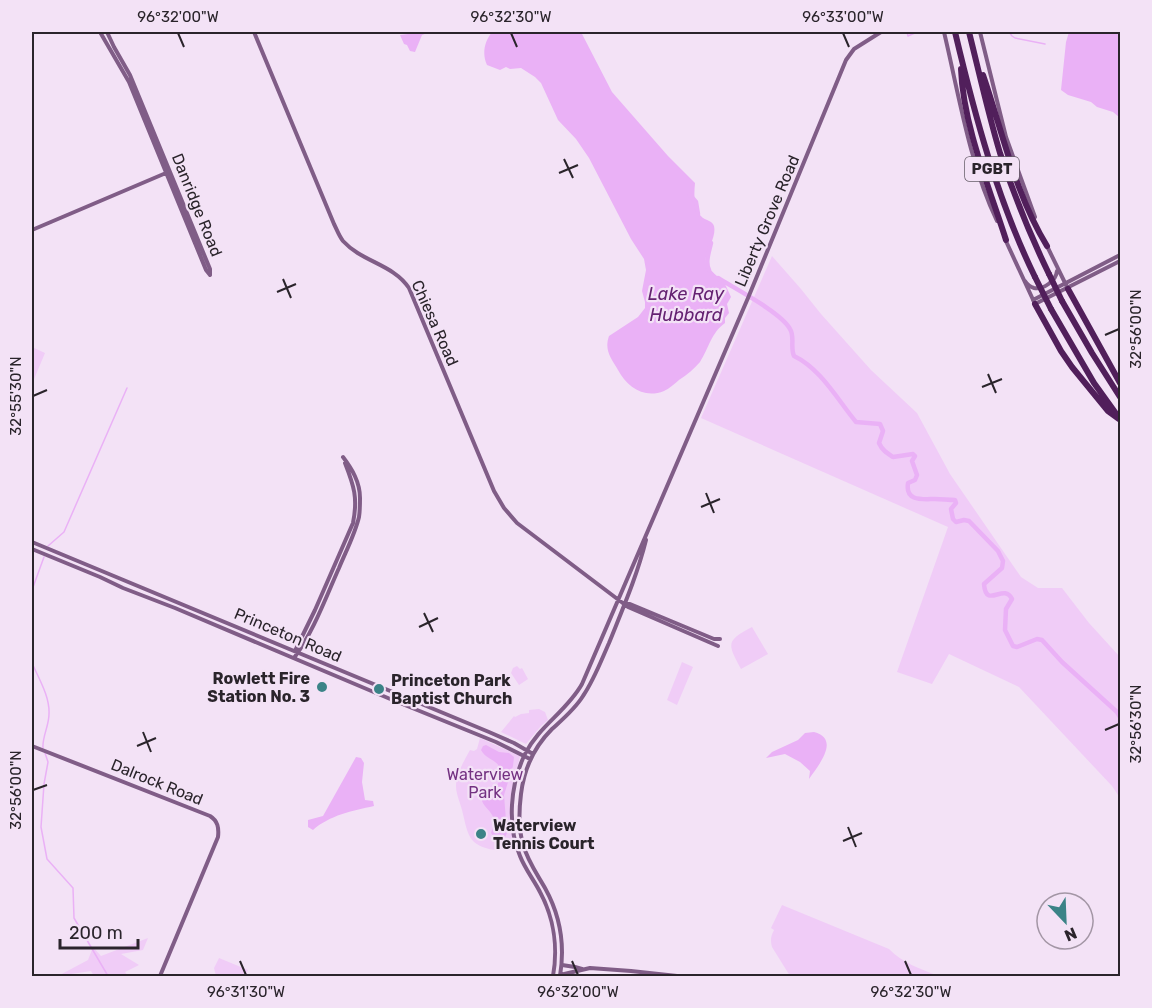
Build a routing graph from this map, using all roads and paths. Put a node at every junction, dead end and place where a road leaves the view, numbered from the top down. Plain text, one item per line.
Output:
1 (100, 32) edge
2 (107, 32) edge
3 (254, 32) edge
4 (881, 32) edge
5 (944, 32) edge
6 (955, 32) edge
7 (969, 32) edge
8 (980, 32) edge
9 (102, 38) junction
10 (114, 47) junction
11 (961, 56) junction
12 (977, 65) junction
13 (168, 172) junction
14 (32, 230) edge
15 (1006, 240) junction
16 (1047, 246) junction
17 (1120, 255) edge
18 (1120, 261) edge
19 (1057, 267) junction
20 (1022, 279) junction
21 (1066, 286) junction
22 (1034, 302) junction
23 (1120, 383) edge
24 (1120, 397) edge
25 (1120, 420) edge
26 (648, 532) junction
27 (32, 542) edge
28 (32, 549) edge
29 (56, 552) junction
30 (53, 558) junction
31 (89, 565) junction
32 (86, 571) junction
33 (111, 574) junction
34 (108, 581) junction
35 (619, 602) junction
36 (625, 604) junction
37 (720, 639) dead end
38 (718, 646) dead end
39 (297, 651) junction
40 (294, 658) junction
41 (328, 664) junction
42 (326, 671) junction
43 (444, 714) junction
44 (443, 720) junction
45 (32, 746) edge
46 (527, 750) junction
47 (524, 755) junction
48 (532, 756) junction
49 (562, 965) junction
50 (583, 969) junction
51 (160, 976) edge
52 (553, 976) edge
53 (560, 976) edge
54 (677, 976) edge

1 - 9 main road, Danridge Road
2 - 10 main road, Danridge Road
3 - 35 main road, Chiesa Road
4 - 26 main road, Liberty Grove Road
5 - 15 main road
6 - 11 highway, PGBT
7 - 12 highway, PGBT
8 - 16 main road
9 - 10 main road
9 - 13 main road, Danridge Road
10 - 13 main road, Danridge Road
11 - 15 highway
11 - 25 highway, PGBT, bridge
12 - 16 highway
12 - 24 highway, PGBT, bridge
13 - 13 main road, Danridge Road
13 - 14 main road
15 - 20 main road
16 - 19 main road
17 - 21 main road
18 - 21 main road
19 - 20 main road
19 - 21 main road
20 - 22 main road
21 - 22 main road
21 - 23 highway
22 - 25 highway
26 - 35 main road, Liberty Grove Road
26 - 36 main road, Liberty Grove Road
27 - 29 main road, Princeton Road
28 - 30 main road, Princeton Road
29 - 30 main road
29 - 31 main road, Princeton Road
30 - 32 main road, Princeton Road
31 - 32 main road
31 - 33 main road, Princeton Road
32 - 34 main road, Princeton Road
33 - 34 main road
33 - 39 main road, Princeton Road
34 - 40 main road, Princeton Road
35 - 36 main road, Chiesa Road
35 - 46 main road, Liberty Grove Road
36 - 37 main road
36 - 38 main road
36 - 48 main road, Liberty Grove Road
39 - 39 main road
39 - 40 main road
39 - 41 main road, Princeton Road
40 - 42 main road, Princeton Road
41 - 42 main road
41 - 43 main road, Princeton Road
42 - 44 main road, Princeton Road
43 - 44 main road
43 - 46 main road, Princeton Road
44 - 47 main road, Princeton Road
45 - 51 main road, Dalrock Road
46 - 47 main road, Liberty Grove Road
46 - 48 main road, Princeton Road
47 - 48 main road, Princeton Road
47 - 52 main road, Liberty Grove Road
48 - 49 main road, Liberty Grove Road
49 - 50 main road
49 - 53 main road, Liberty Grove Road
50 - 53 main road
50 - 54 main road

